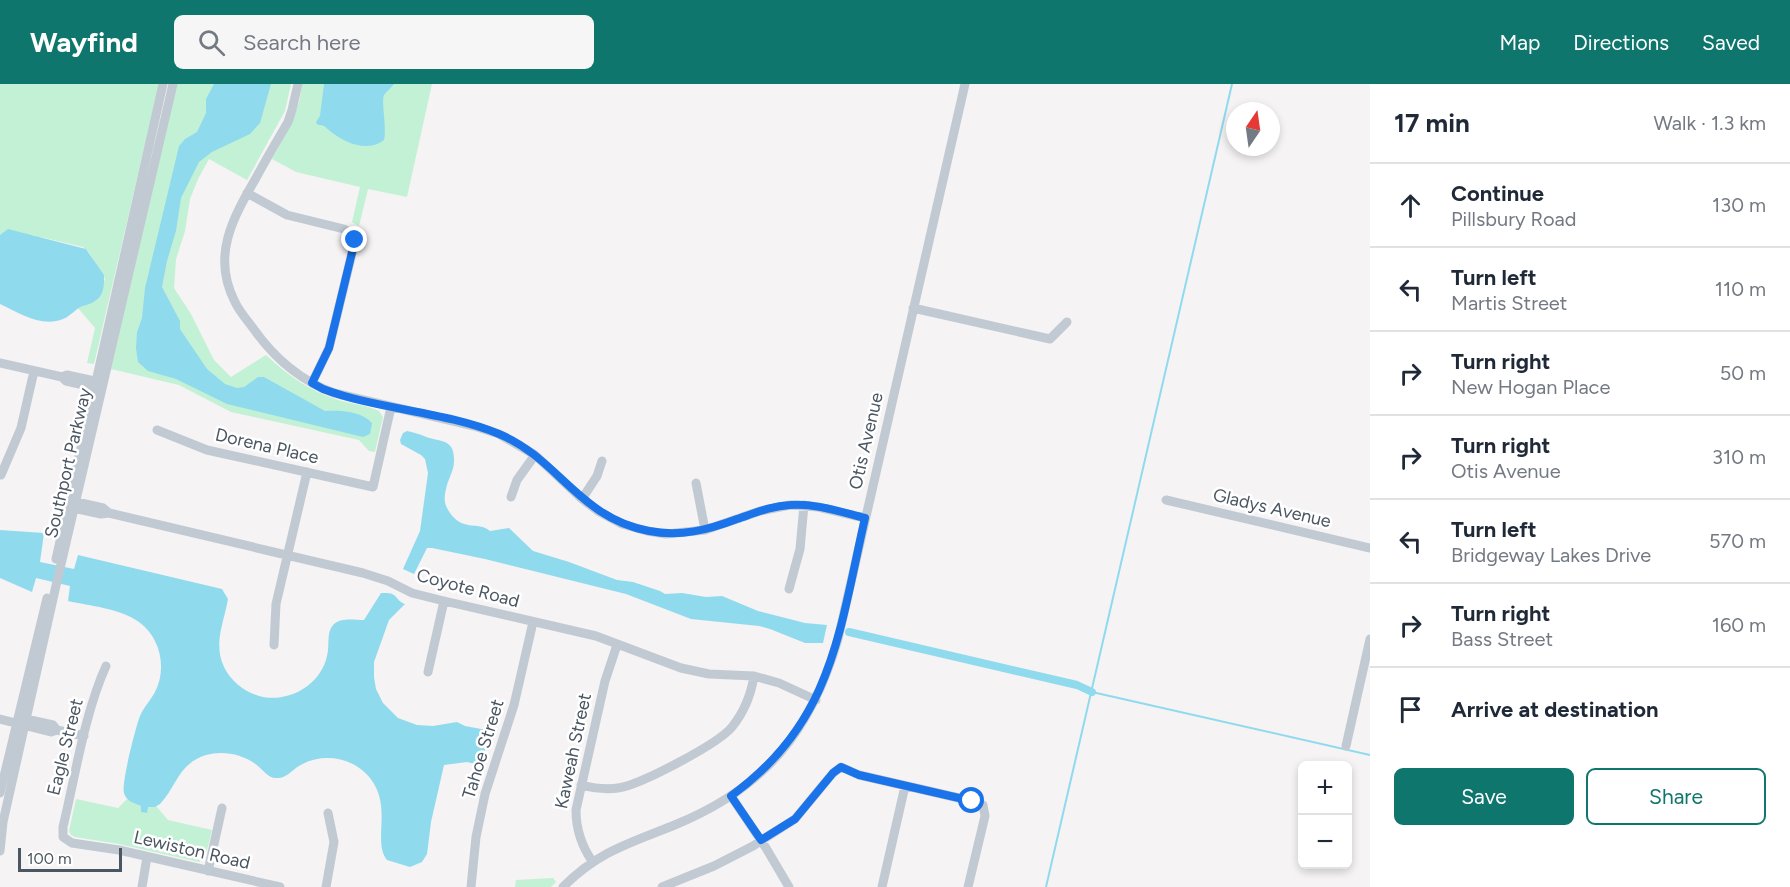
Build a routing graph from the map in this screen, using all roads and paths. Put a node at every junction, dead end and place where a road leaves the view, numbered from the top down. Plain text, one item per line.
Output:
1 (163, 84) edge
2 (173, 84) edge
3 (297, 84) edge
4 (965, 84) edge
5 (247, 193) junction
6 (913, 308) junction
7 (1067, 322) dead end
8 (0, 363) edge
9 (34, 370) junction
10 (312, 383) junction
11 (98, 385) junction
12 (391, 407) junction
13 (157, 430) dead end
14 (535, 455) junction
15 (602, 461) dead end
16 (307, 472) junction
17 (1, 475) edge
18 (696, 483) dead end
19 (511, 497) dead end
20 (582, 499) junction
21 (1166, 500) dead end
22 (71, 504) junction
23 (804, 505) junction
24 (865, 518) junction
25 (705, 530) junction
26 (1370, 548) edge
27 (288, 554) junction
28 (789, 588) dead end
29 (444, 602) junction
30 (533, 622) junction
31 (1370, 639) edge
32 (274, 645) dead end
33 (617, 645) junction
34 (106, 666) dead end
35 (428, 672) dead end
36 (754, 676) junction
37 (816, 700) junction
38 (0, 713) edge
39 (0, 719) edge
40 (21, 721) junction
41 (84, 736) junction
42 (1346, 746) dead end
43 (581, 785) junction
44 (905, 786) junction
45 (0, 793) edge
46 (731, 796) junction
47 (222, 808) dead end
48 (328, 813) dead end
49 (63, 837) joint
50 (761, 840) junction
51 (0, 851) edge
52 (147, 856) junction
53 (592, 861) junction
54 (208, 871) junction
55 (142, 887) edge
56 (280, 887) edge
57 (326, 887) edge
58 (471, 887) edge
59 (563, 887) edge
60 (663, 887) edge
61 (789, 887) edge
62 (882, 887) edge
63 (968, 887) edge

1 - 11 street, Southport Parkway
2 - 11 street, Southport Parkway
3 - 5 street
4 - 6 street, Otis Avenue
5 - 10 street
5 - 10 street
6 - 7 street
6 - 24 street, Otis Avenue
8 - 9 street
9 - 11 street
9 - 17 street
10 - 12 street
11 - 22 street, Southport Parkway
12 - 14 street
12 - 16 street, Dorena Place
13 - 16 street, Dorena Place
14 - 19 street
14 - 20 street
15 - 20 street
16 - 27 street
18 - 25 street
20 - 25 street
21 - 26 street, Gladys Avenue
22 - 27 street, Coyote Road
22 - 40 street, Southport Parkway
23 - 24 street
23 - 25 street
23 - 28 street
24 - 37 street, Otis Avenue
27 - 29 street, Coyote Road
27 - 32 street
29 - 30 street, Coyote Road
29 - 35 street
30 - 33 street, Coyote Road
30 - 58 street, Tahoe Street
31 - 42 street
33 - 36 street, Coyote Road
33 - 43 street, Kaweah Street
34 - 41 street, Eagle Street
36 - 37 street, Coyote Road
36 - 43 street
37 - 46 street, Otis Avenue
38 - 40 street
39 - 40 street
40 - 41 street
40 - 45 street, Southport Parkway
40 - 51 street, Southport Parkway
41 - 49 street, Eagle Street
43 - 53 street, Kaweah Street
44 - 50 street
44 - 62 street
44 - 63 street
46 - 50 street
46 - 53 street, Otis Avenue
47 - 54 street
48 - 57 street
49 - 52 street, Lewiston Road
50 - 60 street
50 - 61 street
52 - 54 street, Lewiston Road
52 - 55 street
53 - 59 street, Otis Avenue
54 - 56 street, Lewiston Road

